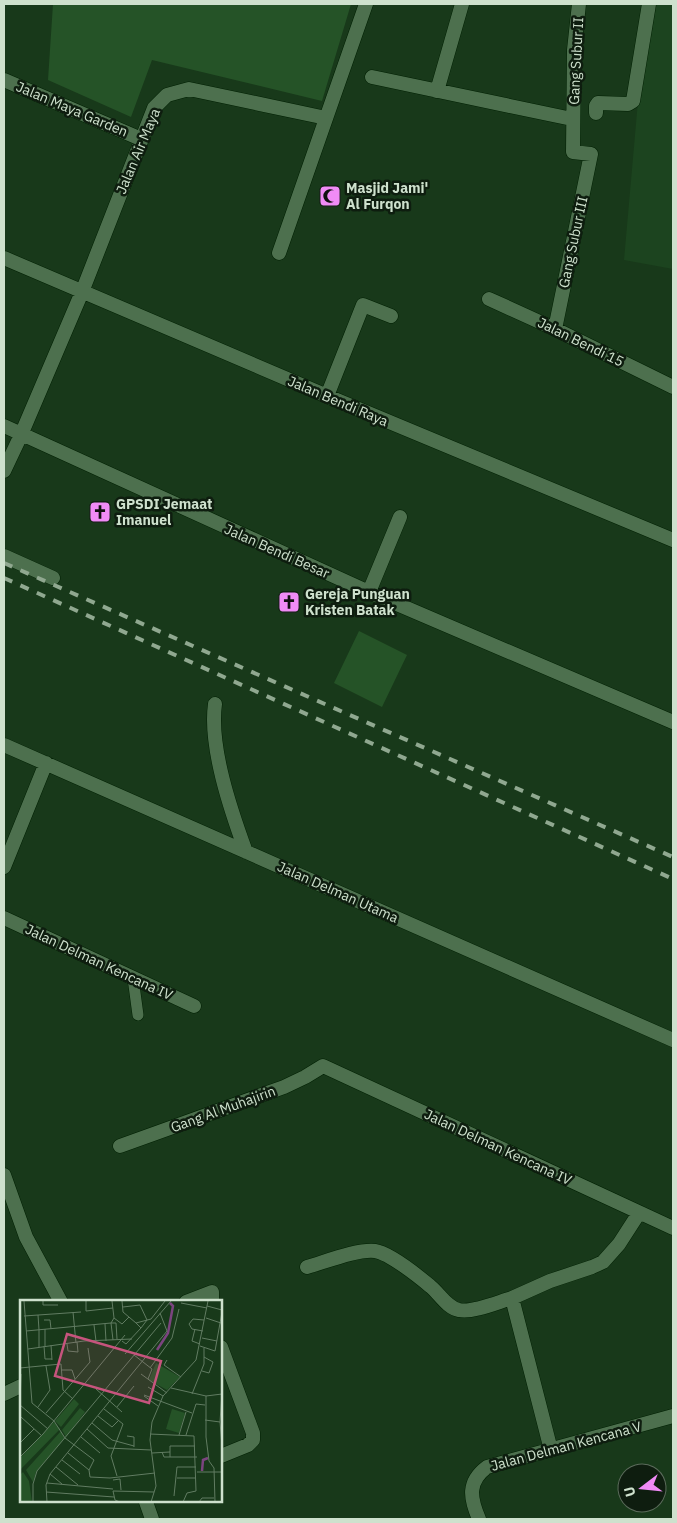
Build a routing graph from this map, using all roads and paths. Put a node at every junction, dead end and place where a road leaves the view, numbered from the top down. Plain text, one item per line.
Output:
1 (366, 4) edge
2 (462, 4) edge
3 (579, 4) edge
4 (649, 4) edge
5 (372, 77) dead end
6 (4, 80) edge
7 (437, 90) junction
8 (596, 113) dead end
9 (326, 118) junction
10 (572, 119) junction
11 (141, 138) junction
12 (591, 154) joint
13 (279, 253) dead end
14 (4, 258) edge
15 (82, 292) junction
16 (489, 299) dead end
17 (391, 316) dead end
18 (555, 329) junction
19 (673, 387) edge
20 (327, 396) junction
21 (4, 426) edge
22 (21, 434) junction
23 (4, 471) edge
24 (400, 517) dead end
25 (673, 540) edge
26 (4, 556) edge
27 (53, 578) dead end
28 (368, 592) junction
29 (215, 704) dead end
30 (673, 722) edge
31 (4, 745) edge
32 (46, 763) junction
33 (246, 852) junction
34 (4, 867) edge
35 (4, 918) edge
36 (133, 978) junction
37 (194, 1006) dead end
38 (138, 1015) dead end
39 (673, 1040) edge
40 (323, 1066) joint
41 (120, 1146) dead end
42 (4, 1175) edge
43 (639, 1213) junction
44 (673, 1228) edge
45 (307, 1266) dead end
46 (212, 1297) edge
47 (512, 1298) junction
48 (60, 1300) edge
49 (196, 1300) edge
50 (222, 1350) edge
51 (20, 1386) edge
52 (4, 1394) edge
53 (673, 1416) edge
54 (551, 1450) junction
55 (222, 1456) edge
56 (146, 1503) edge
57 (152, 1519) edge
58 (478, 1519) edge

1 - 9 street
2 - 7 street
3 - 10 street, Gang Subur II
4 - 8 street
5 - 7 street
6 - 11 street, Jalan Maya Garden
7 - 10 street
9 - 11 street, Jalan Air Maya
9 - 13 street
10 - 12 street, Gang Subur II
11 - 15 street, Jalan Air Maya
12 - 18 street, Gang Subur III
14 - 15 street, Jalan Bendi Raya
15 - 20 street, Jalan Bendi Raya
15 - 22 street, Jalan Air Maya
16 - 18 street, Jalan Bendi 15
17 - 20 street
18 - 19 street, Jalan Bendi 15
20 - 25 street, Jalan Bendi Raya
21 - 22 street, Jalan Bendi Besar
22 - 23 street, Jalan Air Maya
22 - 28 street, Jalan Bendi Besar
24 - 28 street
26 - 27 street
28 - 30 street, Jalan Bendi Besar
29 - 33 street
31 - 32 street, Jalan Delman Utama
32 - 33 street, Jalan Delman Utama
32 - 34 street
33 - 39 street, Jalan Delman Utama
35 - 36 street, Jalan Delman Kencana IV
36 - 37 street, Jalan Delman Kencana IV
36 - 38 lane
40 - 41 street, Gang Al Muhajirin
40 - 43 street, Jalan Delman Kencana IV
42 - 48 street
43 - 44 street, Jalan Delman Kencana IV
43 - 47 street
45 - 47 street
46 - 49 street
47 - 54 street
50 - 55 street
51 - 52 street
53 - 54 street, Jalan Delman Kencana V
54 - 58 street, Jalan Delman Kencana V
56 - 57 street

